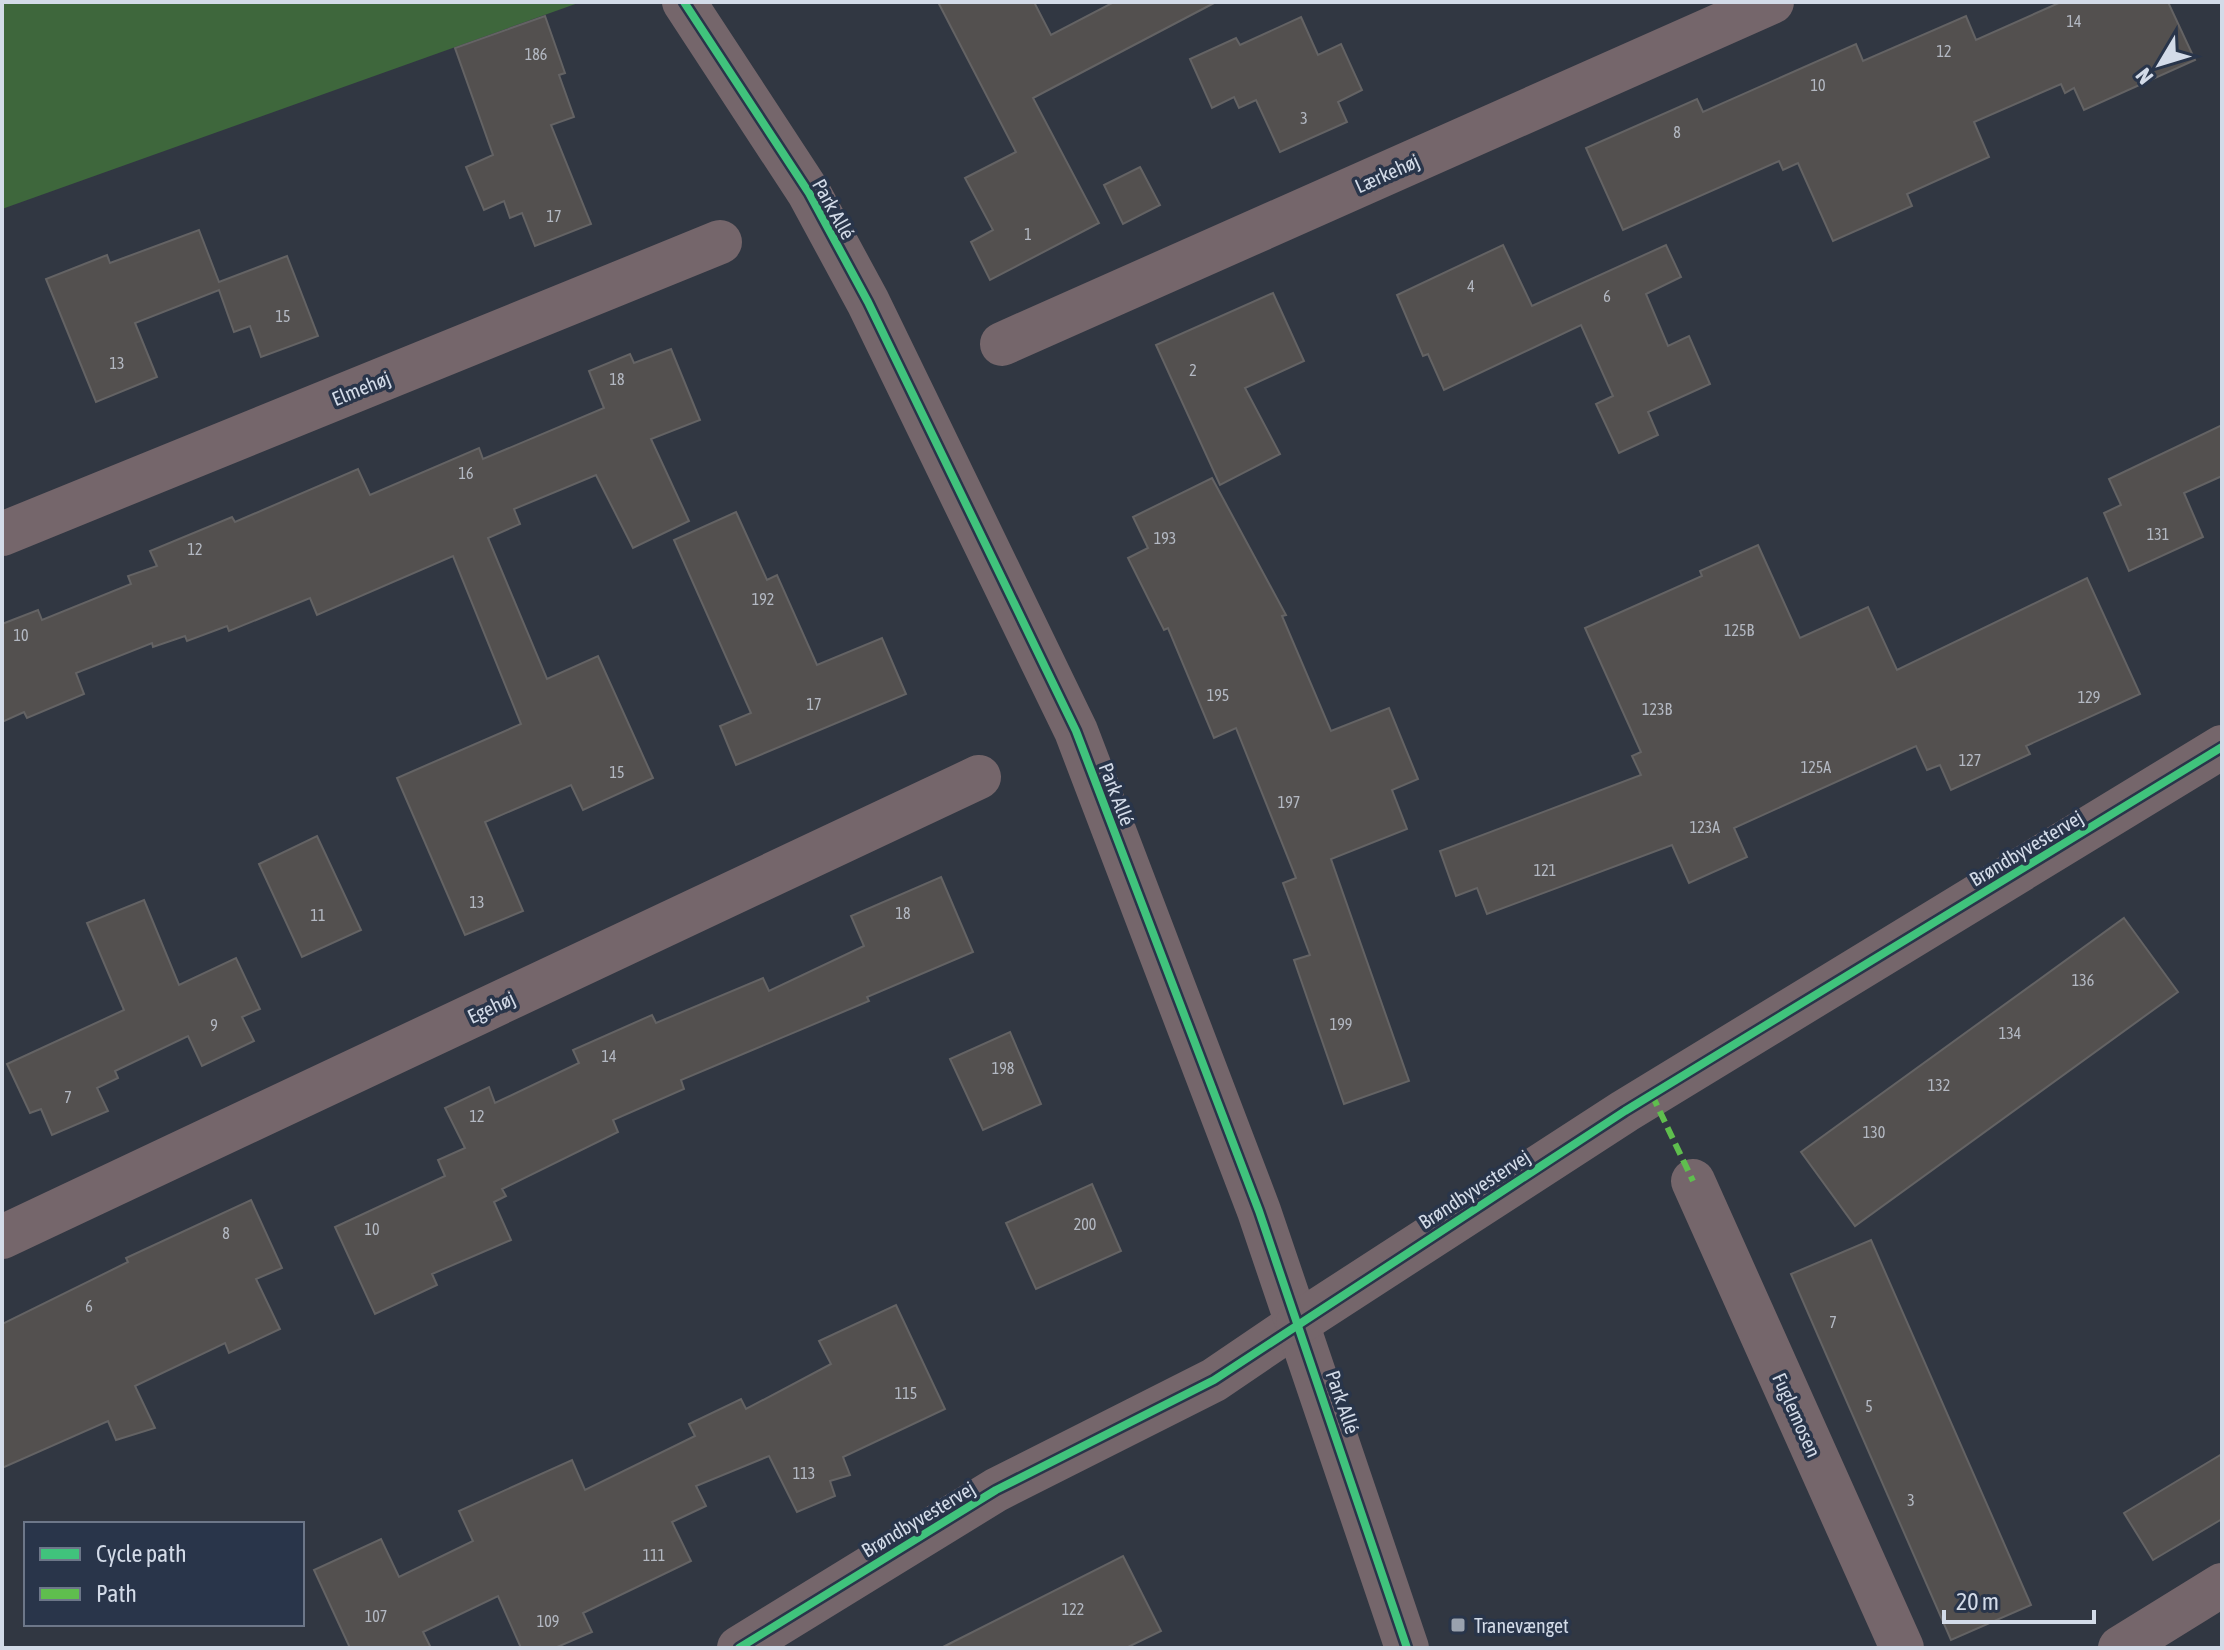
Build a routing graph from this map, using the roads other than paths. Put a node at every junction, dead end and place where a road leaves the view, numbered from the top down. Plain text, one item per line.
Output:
1 (684, 2) edge
2 (1772, 2) edge
3 (720, 242) dead end
4 (1002, 344) dead end
5 (2, 534) edge
6 (2222, 747) edge
7 (979, 777) dead end
8 (1693, 1181) dead end
9 (2, 1237) edge
10 (1298, 1323) junction
11 (2222, 1585) edge
12 (739, 1648) edge
13 (1407, 1648) edge
14 (1902, 1648) edge
15 (2120, 1648) edge

1 - 10 street, Park Allé
2 - 4 street, Lærkehøj
3 - 5 street, Elmehøj
6 - 10 street, Brøndbyvestervej
7 - 9 street, Egehøj
8 - 14 street, Fuglemosen
10 - 12 street, Brøndbyvestervej
10 - 13 street, Park Allé
11 - 15 street

